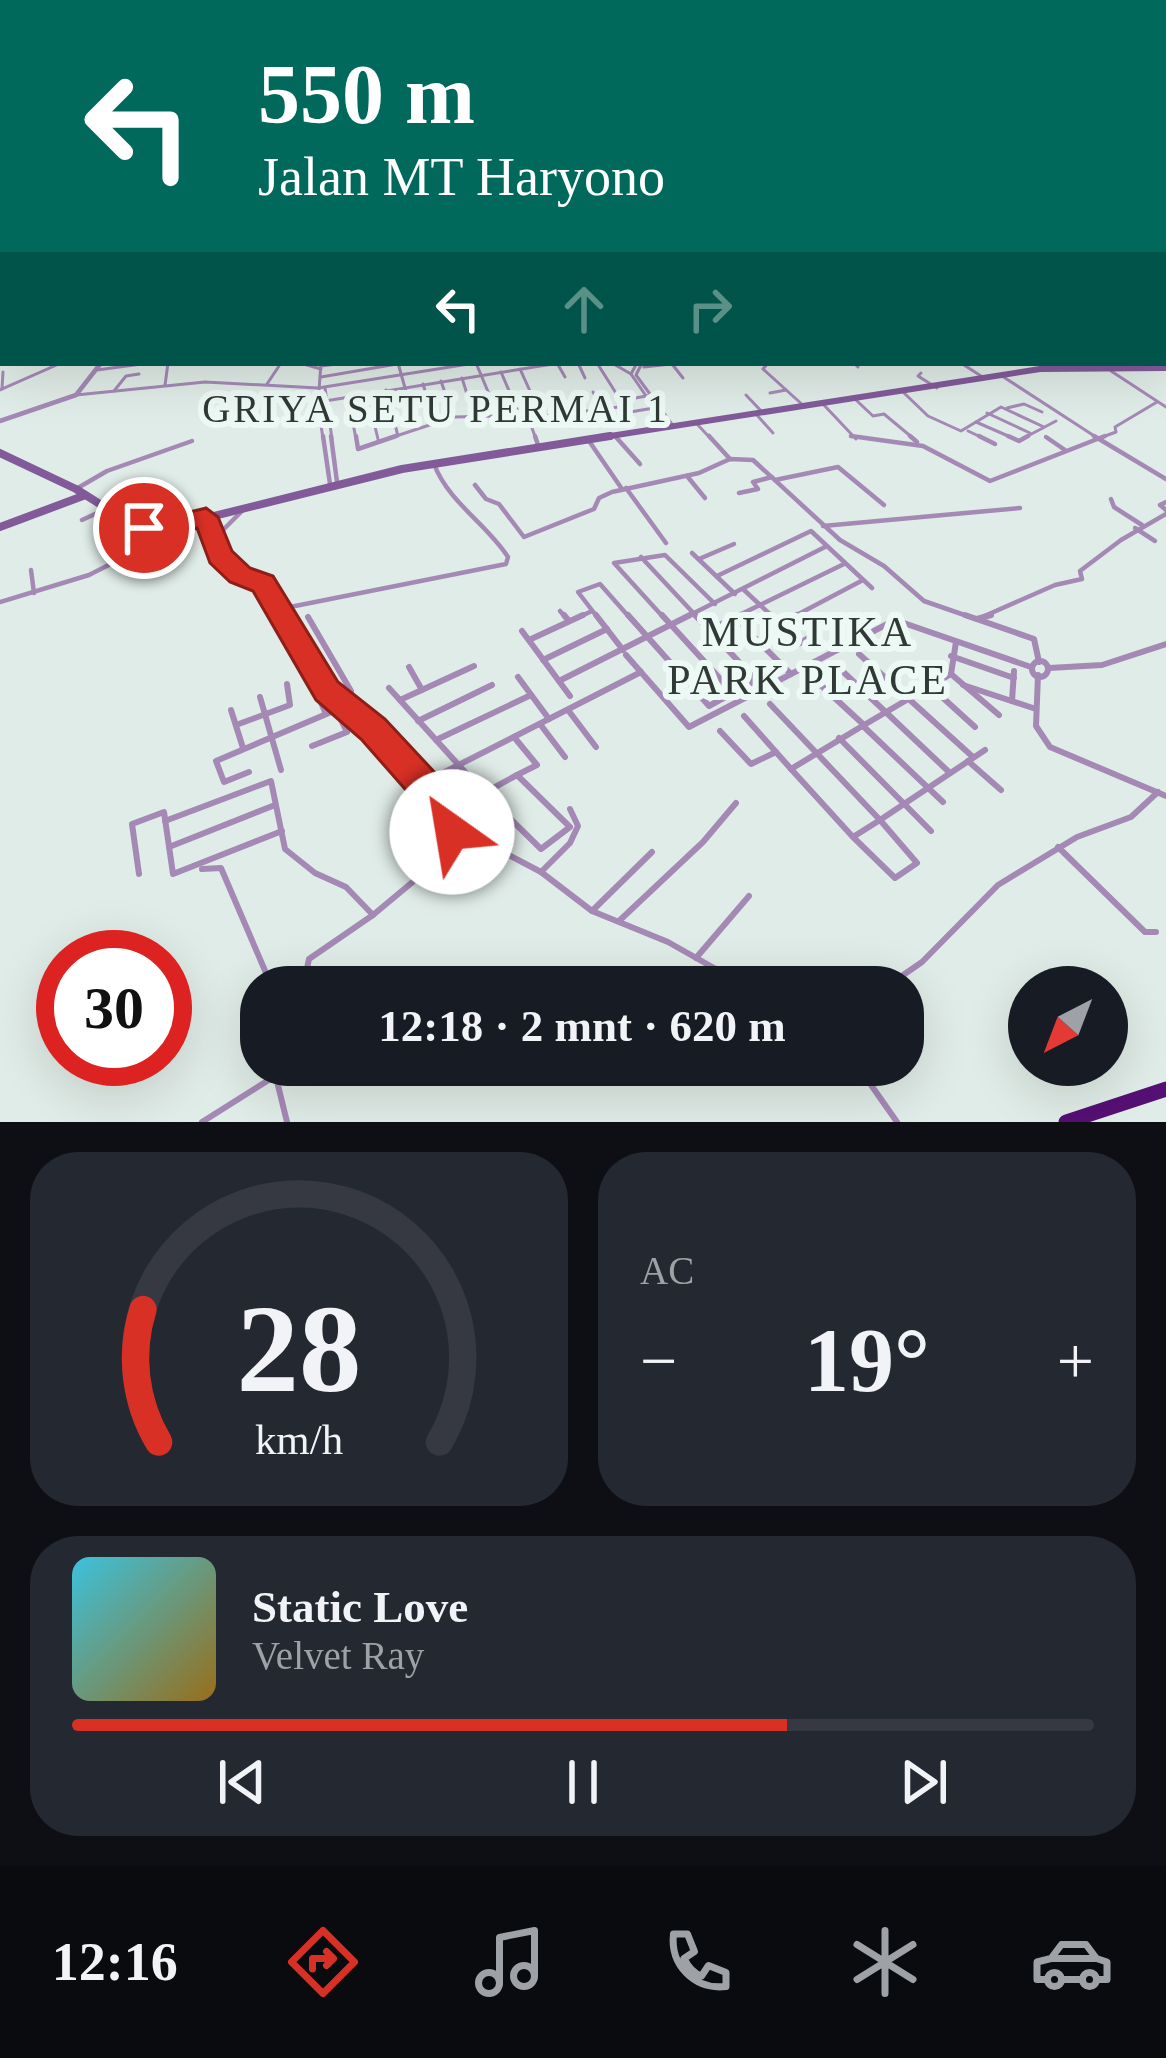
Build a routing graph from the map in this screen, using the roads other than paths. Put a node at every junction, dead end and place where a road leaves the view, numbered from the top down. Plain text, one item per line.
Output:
1 (55, 366) edge
2 (99, 366) edge
3 (168, 366) edge
4 (279, 366) dead end
5 (385, 366) edge
6 (400, 366) edge
7 (464, 366) edge
8 (477, 366) edge
9 (539, 366) edge
10 (560, 366) edge
11 (580, 366) edge
12 (599, 366) edge
13 (675, 366) edge
14 (766, 366) edge
15 (966, 366) edge
16 (1112, 366) edge
17 (637, 367) edge
18 (1166, 368) edge
19 (520, 369) junction
20 (3, 372) dead end
21 (501, 372) junction
22 (921, 373) dead end
23 (139, 374) dead end
24 (481, 375) junction
25 (401, 376) junction
26 (1002, 376) junction
27 (565, 377) dead end
28 (585, 377) dead end
29 (462, 378) junction
30 (683, 378) dead end
31 (321, 379) edge
32 (986, 379) junction
33 (26, 381) junction
34 (441, 381) junction
35 (267, 384) junction
36 (423, 384) junction
37 (165, 385) junction
38 (404, 387) junction
39 (937, 388) junction
40 (1, 389) edge
41 (32, 390) dead end
42 (386, 390) junction
43 (786, 390) junction
44 (115, 391) junction
45 (593, 392) dead end
46 (770, 393) dead end
47 (904, 393) junction
48 (367, 394) junction
49 (76, 395) junction
50 (746, 395) dead end
51 (649, 396) junction
52 (347, 397) junction
53 (576, 399) dead end
54 (326, 400) junction
55 (856, 400) junction
56 (621, 401) junction
57 (1156, 402) junction
58 (824, 404) junction
59 (557, 405) dead end
60 (805, 406) junction
61 (1166, 407) edge
62 (602, 408) junction
63 (653, 408) junction
64 (1006, 408) junction
65 (581, 409) junction
66 (630, 412) dead end
67 (540, 413) junction
68 (562, 413) junction
69 (760, 413) junction
70 (987, 413) junction
71 (497, 414) junction
72 (519, 414) junction
73 (474, 415) junction
74 (454, 417) junction
75 (529, 420) dead end
76 (0, 422) edge
77 (976, 422) junction
78 (435, 424) junction
79 (696, 424) junction
80 (1044, 427) junction
81 (671, 428) junction
82 (417, 429) junction
83 (966, 430) junction
84 (773, 433) dead end
85 (1030, 433) junction
86 (398, 436) junction
87 (615, 436) junction
88 (1046, 437) dead end
89 (1095, 438) junction
90 (589, 440) junction
91 (192, 442) dead end
92 (379, 443) junction
93 (995, 444) dead end
94 (921, 446) junction
95 (539, 448) junction
96 (1064, 450) junction
97 (0, 454) edge
98 (730, 459) junction
99 (434, 464) junction
100 (640, 464) dead end
101 (687, 476) junction
102 (774, 478) junction
103 (1166, 479) edge
104 (334, 483) junction
105 (475, 485) dead end
106 (624, 489) junction
107 (80, 492) junction
108 (739, 493) dead end
109 (283, 496) junction
110 (705, 498) dead end
111 (1112, 500) dead end
112 (884, 505) dead end
113 (247, 506) junction
114 (287, 507) dead end
115 (1020, 508) dead end
116 (106, 509) junction
117 (1166, 509) edge
118 (206, 517) junction
119 (82, 520) dead end
120 (0, 526) edge
121 (823, 526) junction
122 (1138, 527) junction
123 (164, 530) junction
124 (222, 531) dead end
125 (1155, 541) dead end
126 (667, 544) dead end
127 (734, 544) dead end
128 (825, 547) junction
129 (692, 553) dead end
130 (641, 557) junction
131 (699, 559) junction
132 (844, 564) junction
133 (31, 570) dead end
134 (717, 576) junction
135 (863, 580) junction
136 (872, 588) dead end
137 (743, 589) junction
138 (34, 593) junction
139 (734, 594) junction
140 (0, 602) edge
141 (715, 604) junction
142 (761, 606) junction
143 (280, 609) junction
144 (560, 611) dead end
145 (592, 611) junction
146 (694, 615) junction
147 (308, 616) dead end
148 (735, 618) junction
149 (973, 620) junction
150 (569, 622) junction
151 (780, 624) junction
152 (671, 626) junction
153 (607, 629) junction
154 (708, 630) junction
155 (522, 631) dead end
156 (813, 635) dead end
157 (648, 638) junction
158 (957, 639) junction
159 (529, 640) junction
160 (800, 643) junction
161 (966, 643) junction
162 (1166, 644) edge
163 (791, 648) dead end
164 (326, 651) junction
165 (625, 652) junction
166 (859, 654) dead end
167 (307, 660) junction
168 (543, 660) junction
169 (955, 660) junction
170 (1039, 662) junction
171 (836, 665) dead end
172 (474, 666) dead end
173 (409, 667) dead end
174 (1030, 667) junction
175 (1048, 668) junction
176 (641, 673) junction
177 (791, 674) junction
178 (951, 674) junction
179 (1038, 675) junction
180 (518, 676) dead end
181 (813, 678) dead end
182 (311, 679) dead end
183 (559, 681) junction
184 (286, 684) dead end
185 (492, 685) dead end
186 (964, 685) junction
187 (931, 687) junction
188 (389, 688) dead end
189 (422, 690) junction
190 (351, 691) dead end
191 (734, 694) junction
192 (531, 695) junction
193 (570, 696) dead end
194 (260, 697) dead end
195 (400, 700) junction
196 (909, 700) junction
197 (1012, 700) junction
198 (770, 704) dead end
199 (340, 709) junction
200 (1036, 709) junction
201 (231, 710) dead end
202 (568, 710) junction
203 (886, 712) junction
204 (326, 714) junction
205 (264, 715) junction
206 (744, 716) dead end
207 (999, 716) dead end
208 (549, 719) junction
209 (418, 721) junction
210 (540, 724) junction
211 (236, 725) junction
212 (864, 725) junction
213 (975, 727) dead end
214 (719, 731) dead end
215 (271, 737) junction
216 (514, 737) junction
217 (839, 738) junction
218 (436, 740) junction
219 (312, 746) dead end
220 (596, 747) dead end
221 (242, 748) junction
222 (985, 750) dead end
223 (776, 752) junction
224 (816, 754) junction
225 (565, 757) dead end
226 (971, 759) junction
227 (459, 765) junction
228 (791, 769) junction
229 (281, 770) dead end
230 (249, 772) dead end
231 (950, 773) junction
232 (517, 776) junction
233 (433, 778) dead end
234 (928, 788) junction
235 (1001, 790) dead end
236 (484, 793) junction
237 (1162, 794) edge
238 (943, 802) dead end
239 (736, 803) dead end
240 (904, 804) junction
241 (276, 805) junction
242 (570, 809) dead end
243 (452, 816) junction
244 (880, 820) junction
245 (165, 821) junction
246 (282, 831) junction
247 (931, 831) dead end
248 (853, 837) junction
249 (169, 847) junction
250 (1058, 847) junction
251 (652, 852) dead end
252 (202, 869) dead end
253 (541, 872) junction
254 (139, 874) dead end
255 (749, 896) dead end
256 (592, 910) junction
257 (373, 915) junction
258 (619, 921) junction
259 (1156, 932) dead end
260 (696, 958) junction
261 (263, 966) edge
262 (308, 966) edge
263 (718, 966) edge
264 (916, 966) edge
265 (252, 1086) edge
266 (279, 1086) edge
267 (872, 1086) edge
268 (1166, 1089) edge
269 (202, 1122) edge
270 (286, 1122) edge
271 (897, 1122) edge
272 (1066, 1122) edge

1 - 33 street
2 - 49 street
3 - 37 street
4 - 35 street
5 - 31 street
6 - 25 street
7 - 25 street
8 - 24 street
9 - 19 street
10 - 27 street
11 - 28 street
12 - 56 street
13 - 30 street
14 - 43 street
15 - 32 street
16 - 18 main road
16 - 26 main road
16 - 57 street
17 - 51 street
17 - 51 street
19 - 21 street
19 - 67 street
20 - 40 street
21 - 24 street
21 - 72 street
22 - 39 street
23 - 44 street
24 - 29 street
24 - 71 street
25 - 31 street
25 - 38 street
26 - 32 main road
26 - 89 street
29 - 34 street
29 - 73 street
31 - 35 street
31 - 54 street
31 - 104 street
32 - 39 main road
33 - 40 street
33 - 41 street
34 - 36 street
34 - 74 street
35 - 37 street
36 - 38 street
36 - 78 street
37 - 44 street
38 - 42 street
38 - 82 street
39 - 47 main road
42 - 48 street
42 - 86 street
43 - 46 street
43 - 60 street
44 - 49 street
45 - 62 street
47 - 55 main road
47 - 83 street
48 - 52 street
48 - 92 street
49 - 76 street
50 - 69 street
51 - 56 street
51 - 63 street
51 - 81 street
52 - 54 street
52 - 92 street
53 - 65 street
54 - 104 street
55 - 58 main road
55 - 94 street
56 - 62 street
57 - 61 street
57 - 89 street
58 - 60 main road
58 - 94 street
59 - 68 street
60 - 69 main road
62 - 65 street
63 - 66 street
63 - 81 street
64 - 70 street
64 - 80 street
64 - 80 street
65 - 68 street
67 - 68 street
67 - 72 street
69 - 79 main road
69 - 84 street
70 - 77 street
70 - 85 street
71 - 72 street
71 - 73 street
73 - 74 street
74 - 78 street
75 - 95 street
77 - 83 street
77 - 85 street
78 - 82 street
79 - 81 main road
79 - 98 street
80 - 85 street
81 - 87 main road
82 - 86 street
83 - 93 street
86 - 92 street
87 - 90 main road
87 - 100 street
88 - 96 street
89 - 96 street
89 - 103 street
90 - 95 main road
90 - 106 street
91 - 107 street
94 - 96 street
95 - 99 main road
97 - 107 main road
98 - 101 street
98 - 102 street
99 - 104 main road
99 - 143 street
101 - 106 street
101 - 110 street
102 - 108 street
102 - 112 street
102 - 121 street
104 - 109 main road
105 - 106 street
106 - 126 street
107 - 116 main road
107 - 120 main road
109 - 113 main road
109 - 114 street
111 - 122 street
113 - 118 main road
113 - 124 street
115 - 121 street
116 - 119 street
116 - 123 main road
117 - 122 street
118 - 123 main road
118 - 143 street
121 - 149 street
122 - 125 street
122 - 149 street
123 - 138 street
127 - 131 street
128 - 132 street
128 - 134 street
128 - 137 street
129 - 131 street
130 - 141 street
130 - 146 street
130 - 152 street
131 - 134 street
132 - 135 street
132 - 142 street
133 - 138 street
134 - 139 street
135 - 136 street
135 - 151 street
137 - 139 street
137 - 142 street
138 - 140 street
139 - 141 street
141 - 146 street
142 - 148 street
142 - 151 street
143 - 167 street
144 - 150 street
145 - 150 street
145 - 153 street
145 - 157 street
146 - 152 street
146 - 154 street
147 - 164 street
148 - 154 street
148 - 177 street
149 - 170 street
150 - 159 street
151 - 160 street
152 - 157 street
152 - 191 street
153 - 165 street
153 - 168 street
154 - 191 street
155 - 159 street
156 - 160 street
157 - 165 street
157 - 191 street
158 - 161 street
158 - 169 street
158 - 177 street
159 - 168 street
160 - 163 street
161 - 169 street
161 - 174 street
162 - 175 street
164 - 167 street
164 - 190 street
165 - 176 street
165 - 183 street
166 - 196 street
167 - 199 street
168 - 183 street
169 - 178 street
169 - 197 street
170 - 174 street
170 - 175 street
171 - 203 street
172 - 189 street
173 - 189 street
174 - 179 street
175 - 179 street
176 - 177 street
176 - 202 street
178 - 186 street
178 - 187 street
179 - 200 street
180 - 192 street
181 - 212 street
182 - 204 street
183 - 193 street
184 - 205 street
185 - 209 street
186 - 197 street
186 - 207 street
187 - 196 street
187 - 213 street
188 - 195 street
189 - 195 street
192 - 208 street
192 - 218 street
194 - 205 street
195 - 209 street
196 - 203 street
196 - 226 street
197 - 200 street
198 - 224 street
199 - 204 street
199 - 219 street
199 - 243 street
200 - 237 street
201 - 211 street
202 - 208 street
202 - 220 street
203 - 212 street
203 - 231 street
204 - 215 street
205 - 211 street
205 - 215 street
206 - 223 street
208 - 210 street
209 - 218 street
210 - 216 street
210 - 225 street
211 - 221 street
212 - 217 street
212 - 234 street
214 - 223 street
215 - 221 street
215 - 229 street
216 - 227 street
216 - 232 street
217 - 224 street
217 - 240 street
218 - 227 street
221 - 230 street
222 - 226 street
223 - 228 street
224 - 228 street
224 - 244 street
226 - 231 street
226 - 235 street
227 - 233 street
227 - 236 street
228 - 248 street
231 - 234 street
232 - 236 street
232 - 236 street
234 - 238 street
234 - 240 street
237 - 250 street
239 - 258 street
240 - 244 street
240 - 247 street
241 - 245 street
241 - 246 street
241 - 249 street
242 - 253 street
243 - 253 street
243 - 257 street
244 - 248 street
244 - 248 street
245 - 249 street
245 - 254 street
246 - 249 street
246 - 257 street
250 - 259 street
250 - 264 street
251 - 256 street
252 - 261 street
253 - 256 street
255 - 260 street
256 - 258 street
257 - 262 street
258 - 260 street
260 - 263 street
265 - 269 street
266 - 270 street
267 - 271 street
268 - 272 highway

